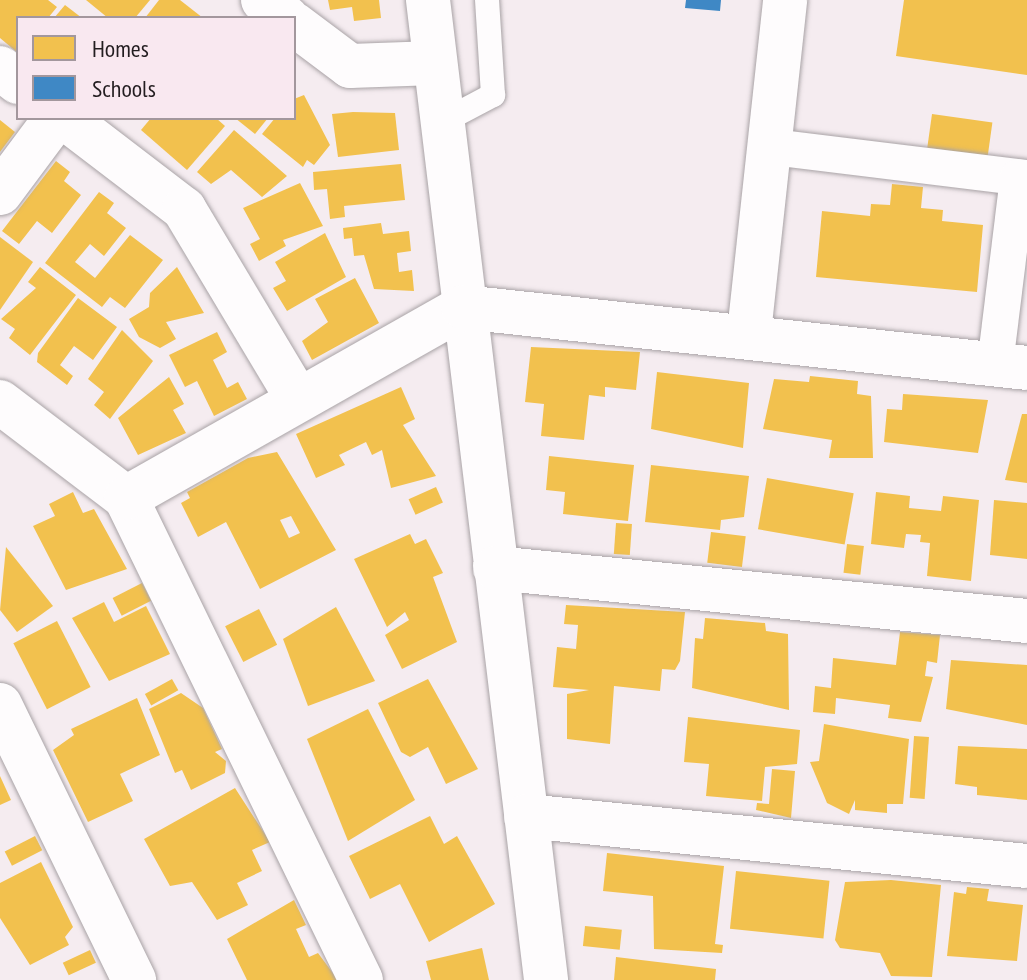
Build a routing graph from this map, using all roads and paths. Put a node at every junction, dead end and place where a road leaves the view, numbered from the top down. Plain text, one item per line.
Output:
1 (263, 0) edge
2 (428, 0) edge
3 (487, 0) edge
4 (785, 0) edge
5 (284, 16) edge
6 (296, 26) edge
7 (435, 63) junction
8 (0, 68) edge
9 (16, 80) edge
10 (55, 120) edge
11 (68, 120) edge
12 (442, 122) junction
13 (773, 147) junction
14 (1022, 177) edge
15 (0, 193) edge
16 (463, 307) junction
17 (749, 333) junction
18 (1011, 366) edge
19 (296, 396) junction
20 (0, 402) edge
21 (126, 498) junction
22 (495, 568) junction
23 (1027, 621) edge
24 (0, 705) edge
25 (526, 816) junction
26 (1027, 866) edge
27 (134, 980) edge
28 (361, 980) edge
29 (546, 980) edge

1 - 5 street
2 - 7 street
3 - 12 lane
4 - 13 street
6 - 7 street
7 - 12 street
8 - 9 street
10 - 15 street
11 - 19 street
12 - 16 street
13 - 14 street
13 - 17 street
14 - 18 street
16 - 17 street
16 - 19 street
16 - 22 street
17 - 18 street
19 - 21 street
20 - 21 street
21 - 28 street
22 - 23 street
22 - 25 street
24 - 27 street
25 - 26 street
25 - 29 street

